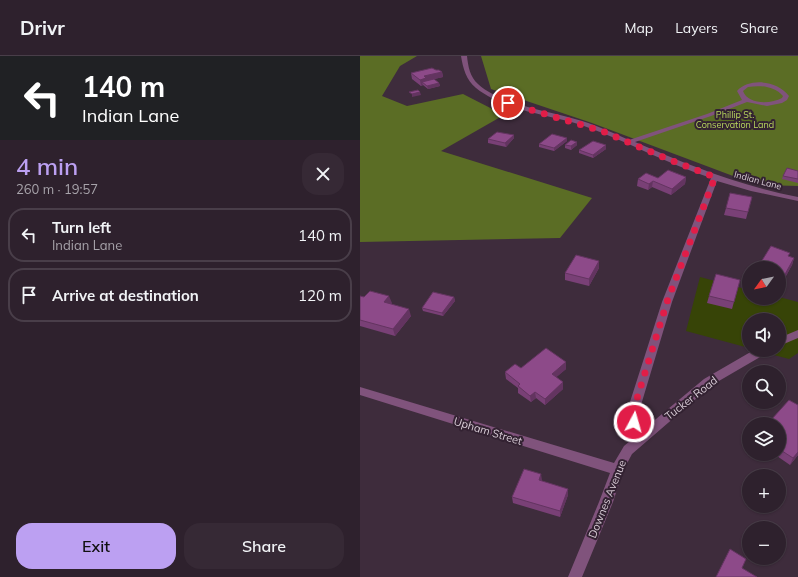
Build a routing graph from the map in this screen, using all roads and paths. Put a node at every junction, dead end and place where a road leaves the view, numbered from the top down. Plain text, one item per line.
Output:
1 (464, 56) edge
2 (747, 100) junction
3 (629, 142) junction
4 (715, 177) junction
5 (798, 199) edge
6 (798, 334) edge
7 (786, 339) edge
8 (751, 357) edge
9 (360, 391) edge
10 (642, 437) junction
11 (617, 470) junction
12 (575, 577) edge

1 - 3 street, Indian Lane
2 - 2 street
2 - 3 street
3 - 4 street, Indian Lane
4 - 5 street, Indian Lane
4 - 10 street
6 - 7 street
8 - 10 street, Tucker Road
9 - 11 street, Upham Street
10 - 11 street, Downes Avenue
11 - 12 street, Downes Avenue

